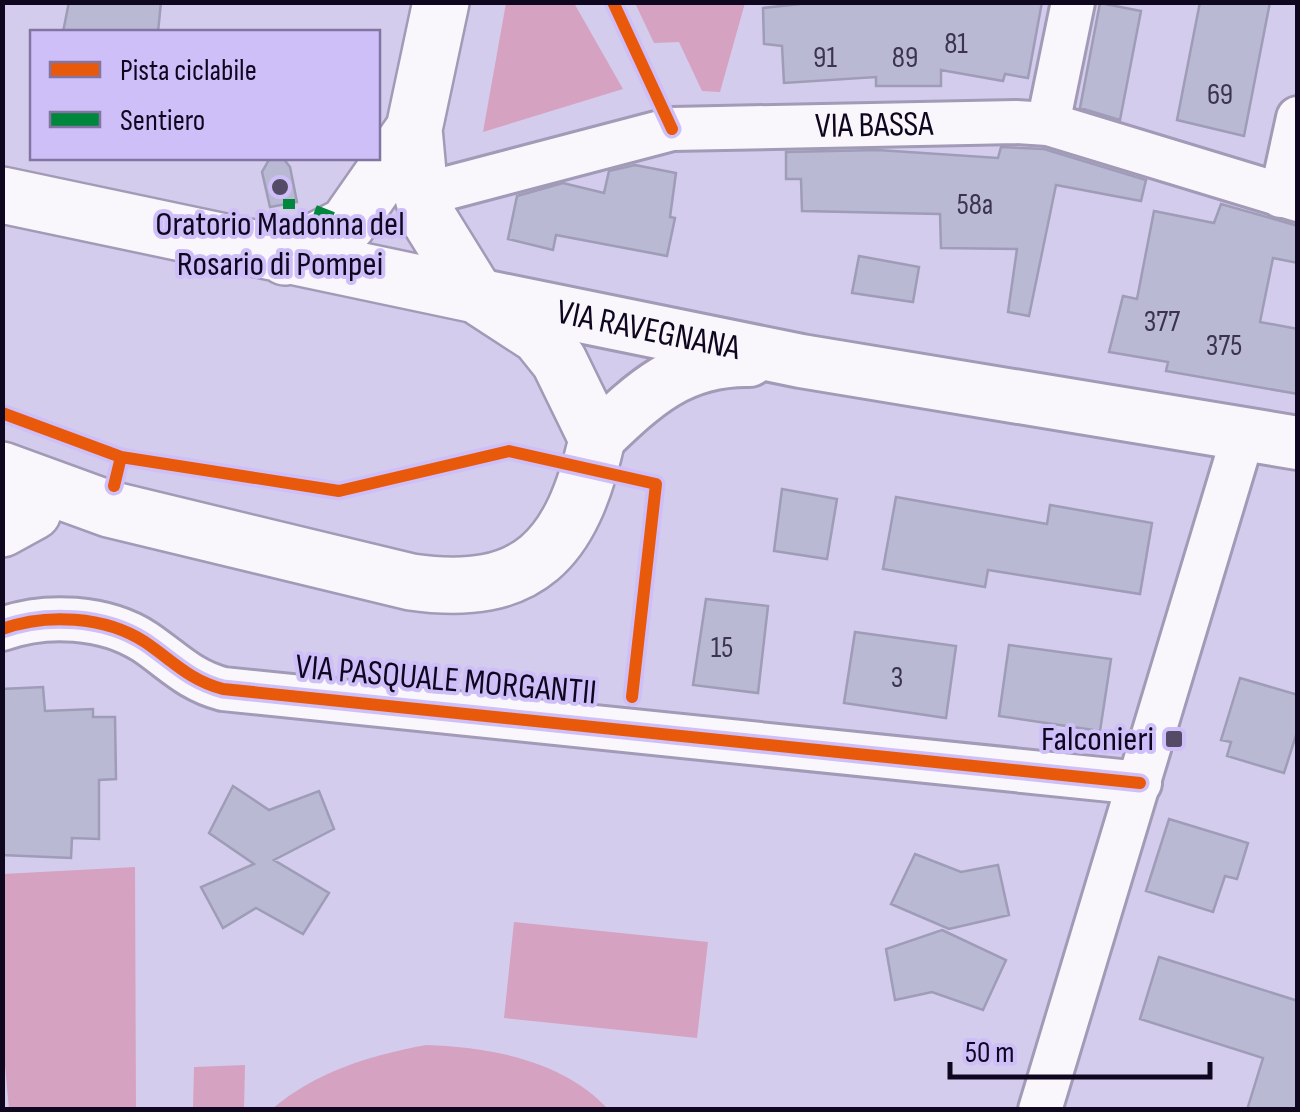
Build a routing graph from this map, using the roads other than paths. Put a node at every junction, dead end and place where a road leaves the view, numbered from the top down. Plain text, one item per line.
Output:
1 (441, 2) edge
2 (1073, 2) edge
3 (1298, 118) edge
4 (1048, 124) junction
5 (414, 130) junction
6 (444, 189) dead end
7 (2, 194) edge
8 (1289, 198) edge
9 (285, 257) junction
10 (476, 295) junction
11 (801, 361) junction
12 (1244, 433) junction
13 (597, 440) junction
14 (1298, 443) edge
15 (25, 505) edge
16 (2, 628) edge
17 (1140, 783) junction
18 (1040, 1110) edge

1 - 5 main road
2 - 4 street
3 - 8 street
4 - 6 street, VIA BASSA
4 - 8 street, VIA BASSA
5 - 9 main road
5 - 10 main road
7 - 9 main road, VIA RAVEGNANA
9 - 10 main road, VIA RAVEGNANA
10 - 11 street, VIA RAVEGNANA
10 - 13 main road
11 - 12 street, VIA RAVEGNANA
11 - 13 street
12 - 14 street, VIA RAVEGNANA
12 - 17 street
13 - 15 main road
16 - 17 street, VIA PASQUALE MORGANTII
17 - 18 street

